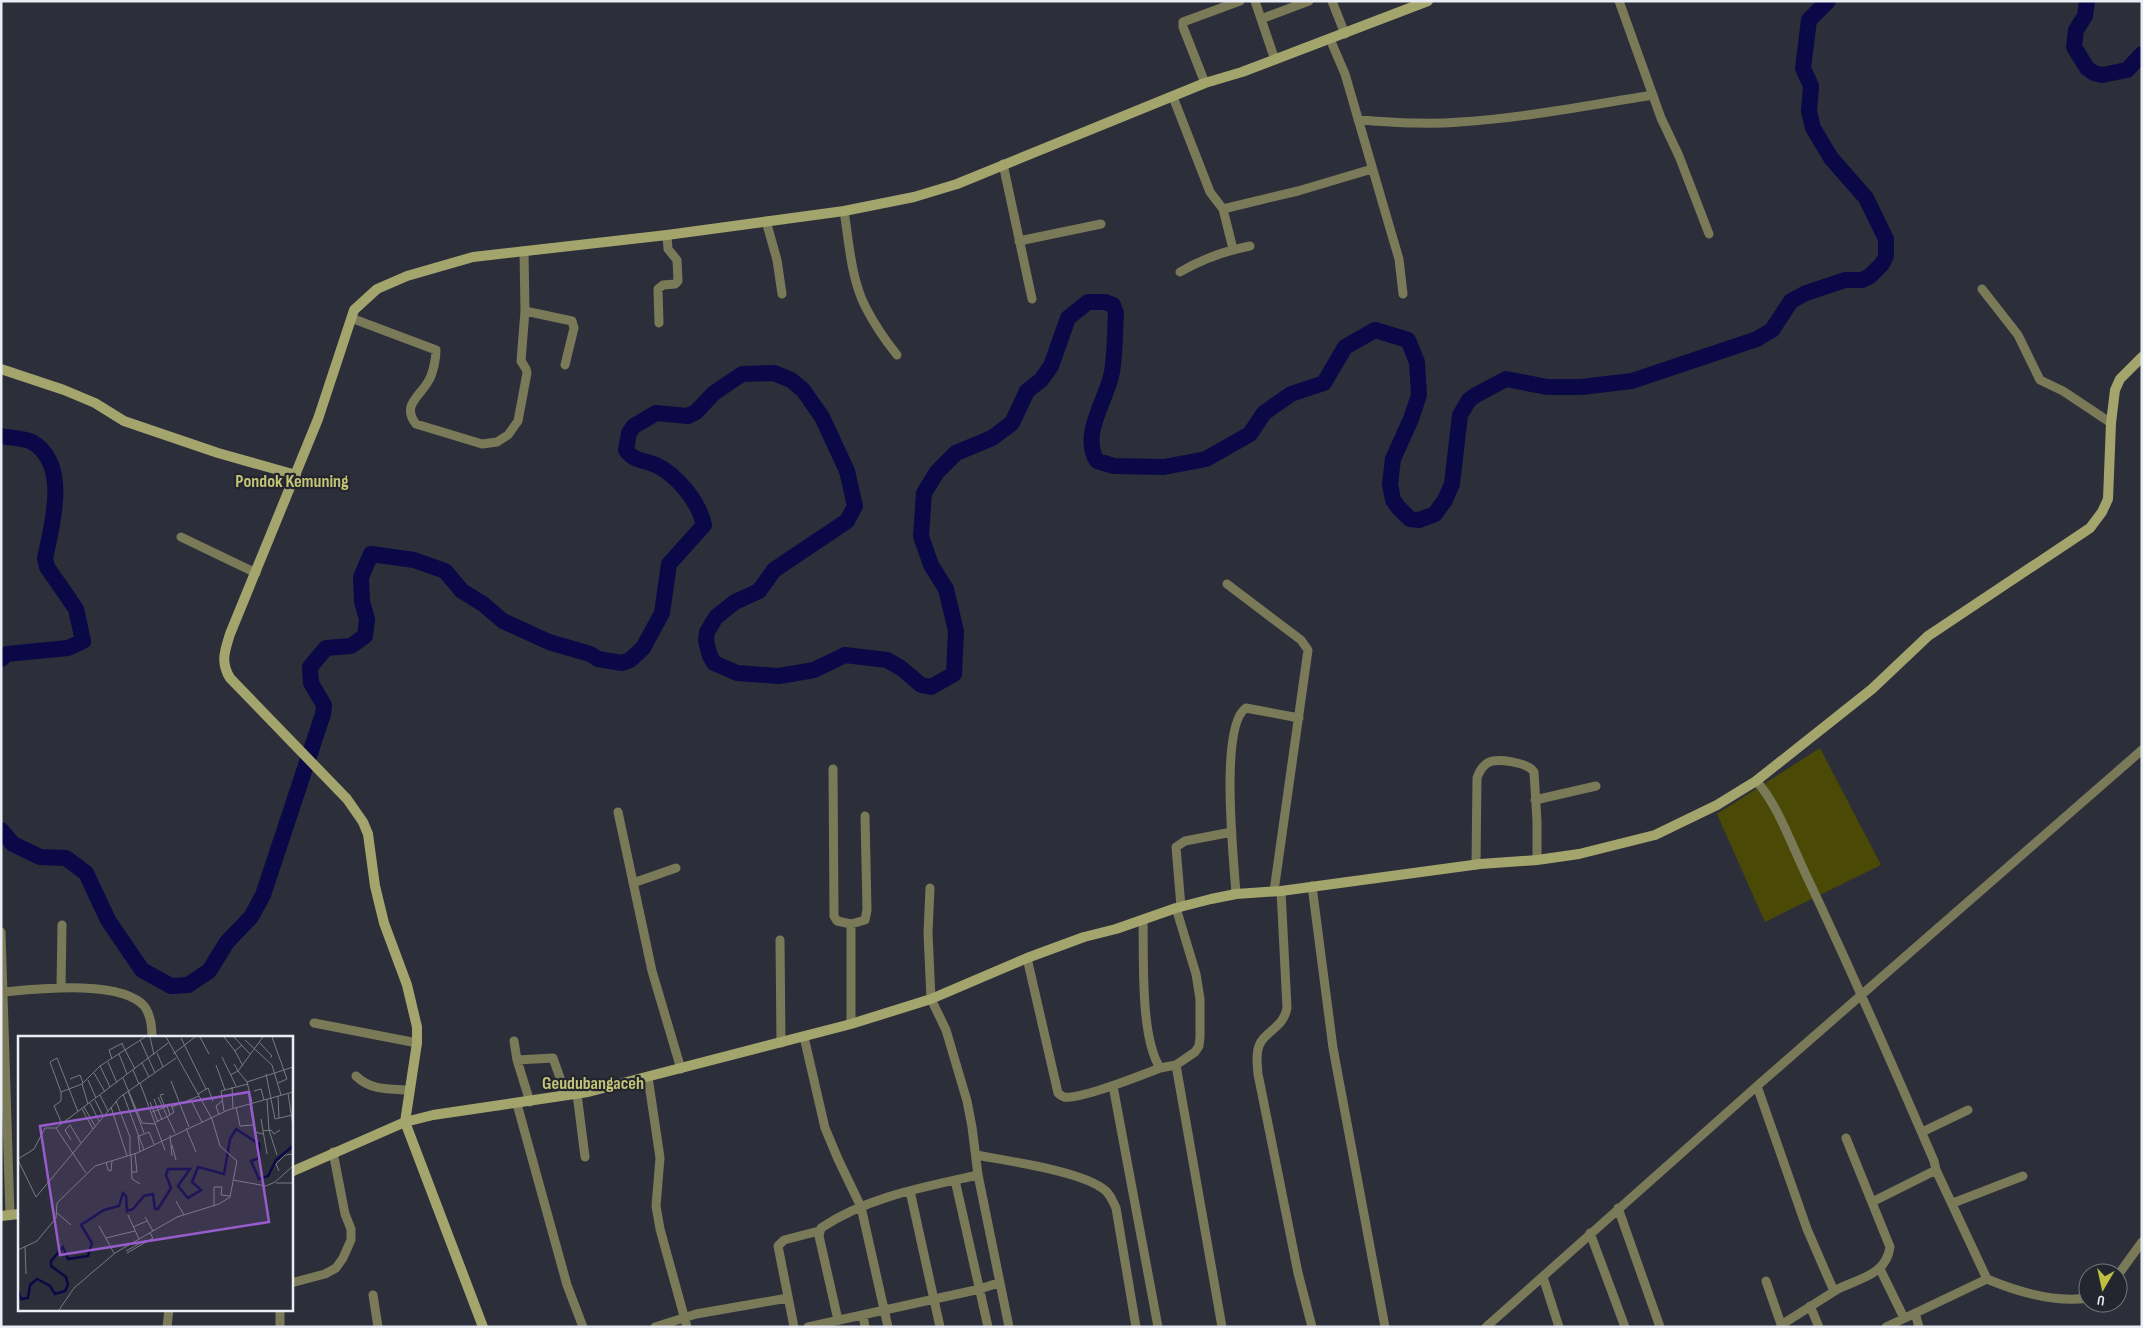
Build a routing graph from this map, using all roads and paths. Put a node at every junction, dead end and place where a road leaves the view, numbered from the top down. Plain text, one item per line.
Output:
1 (1240, 1) edge
2 (1255, 1) edge
3 (1309, 1) edge
4 (1332, 1) edge
5 (1428, 1) edge
6 (1619, 1) edge
7 (1414, 4) edge
8 (1261, 18) junction
9 (1344, 34) junction
10 (1330, 39) junction
11 (1275, 60) junction
12 (1205, 83) junction
13 (1653, 95) junction
14 (1173, 97) junction
15 (1358, 120) junction
16 (1003, 164) junction
17 (1372, 169) junction
18 (1223, 210) junction
19 (844, 211) junction
20 (766, 221) junction
21 (1101, 224) dead end
22 (1709, 234) dead end
23 (667, 235) junction
24 (1019, 241) junction
25 (1250, 246) dead end
26 (1233, 249) junction
27 (524, 251) junction
28 (1180, 272) dead end
29 (1982, 288) dead end
30 (782, 294) dead end
31 (1403, 294) dead end
32 (1032, 298) dead end
33 (525, 311) junction
34 (351, 318) junction
35 (659, 323) dead end
36 (897, 355) dead end
37 (2142, 357) edge
38 (566, 365) dead end
39 (1, 369) edge
40 (2111, 423) junction
41 (296, 475) junction
42 (180, 537) dead end
43 (256, 573) junction
44 (1227, 584) dead end
45 (1299, 718) junction
46 (2142, 750) edge
47 (832, 768) dead end
48 (1756, 782) junction
49 (1596, 786) dead end
50 (1535, 800) junction
51 (618, 812) dead end
52 (865, 816) dead end
53 (1232, 832) junction
54 (1537, 860) junction
55 (1476, 865) junction
56 (676, 868) dead end
57 (633, 883) junction
58 (1312, 886) junction
59 (930, 888) dead end
60 (1278, 891) junction
61 (1236, 894) junction
62 (1178, 908) junction
63 (1142, 920) junction
64 (851, 924) junction
65 (62, 925) dead end
66 (1, 932) edge
67 (780, 940) dead end
68 (1027, 958) junction
69 (61, 987) junction
70 (3, 992) junction
71 (1862, 995) junction
72 (932, 999) junction
73 (314, 1023) dead end
74 (851, 1024) junction
75 (152, 1036) edge
76 (804, 1037) junction
77 (514, 1041) dead end
78 (418, 1043) junction
79 (781, 1043) junction
80 (517, 1060) junction
81 (1176, 1064) junction
82 (1160, 1068) junction
83 (681, 1069) junction
84 (356, 1076) dead end
85 (648, 1078) junction
86 (1113, 1086) junction
87 (1757, 1086) junction
88 (410, 1090) junction
89 (571, 1095) junction
90 (530, 1102) junction
91 (516, 1104) junction
92 (1968, 1110) dead end
93 (405, 1122) junction
94 (1922, 1132) junction
95 (1846, 1138) dead end
96 (333, 1152) junction
97 (976, 1155) junction
98 (585, 1157) dead end
99 (1936, 1170) junction
100 (292, 1172) edge
101 (978, 1175) junction
102 (2023, 1176) dead end
103 (955, 1180) junction
104 (910, 1191) junction
105 (1872, 1202) junction
106 (1953, 1203) junction
107 (861, 1207) junction
108 (1618, 1208) junction
109 (10, 1215) edge
110 (819, 1231) junction
111 (1590, 1233) junction
112 (2142, 1242) edge
113 (2127, 1263) edge
114 (1880, 1269) junction
115 (1543, 1277) junction
116 (1987, 1279) junction
117 (1766, 1281) dead end
118 (998, 1282) junction
119 (292, 1283) edge
120 (980, 1289) junction
121 (1838, 1289) junction
122 (373, 1295) dead end
123 (788, 1298) junction
124 (934, 1299) junction
125 (2078, 1300) edge
126 (1810, 1306) junction
127 (169, 1310) edge
128 (280, 1310) edge
129 (884, 1310) junction
130 (1915, 1313) junction
131 (863, 1315) junction
132 (684, 1317) junction
133 (1904, 1318) junction
134 (838, 1320) junction
135 (820, 1325) edge
136 (1489, 1325) edge
137 (1782, 1326) edge
138 (167, 1327) edge
139 (280, 1327) edge
140 (378, 1327) edge
141 (483, 1327) edge
142 (583, 1327) edge
143 (655, 1327) edge
144 (688, 1327) edge
145 (794, 1327) edge
146 (808, 1327) edge
147 (865, 1327) edge
148 (888, 1327) edge
149 (940, 1327) edge
150 (988, 1327) edge
151 (1008, 1327) edge
152 (1136, 1327) edge
153 (1158, 1327) edge
154 (1222, 1327) edge
155 (1312, 1327) edge
156 (1385, 1327) edge
157 (1559, 1327) edge
158 (1625, 1327) edge
159 (1660, 1327) edge
160 (1819, 1327) edge
161 (1886, 1327) edge
162 (1919, 1327) edge

1 - 12 street
2 - 8 street
3 - 8 street
4 - 9 street
5 - 7 street
6 - 13 street
7 - 9 street
8 - 11 street
9 - 10 street
10 - 11 street
10 - 15 street
11 - 12 street
12 - 14 street
13 - 15 street
13 - 22 street
14 - 16 street
14 - 18 street
15 - 17 street
16 - 19 street
16 - 24 street
17 - 18 street
17 - 31 street
18 - 26 street
19 - 20 street
19 - 36 street
20 - 23 street
20 - 30 street
21 - 24 street
23 - 27 street
23 - 35 street
24 - 32 street
25 - 26 street
26 - 28 street
27 - 33 street
27 - 34 street
29 - 40 street
33 - 34 street
33 - 38 street
34 - 41 street
37 - 40 street
39 - 41 street
40 - 48 street
41 - 43 street
42 - 43 street
43 - 78 street
44 - 45 street
45 - 53 street
45 - 60 street
46 - 71 street
47 - 64 street
48 - 54 street
48 - 71 street
49 - 50 street
50 - 54 street
50 - 55 street
51 - 57 street
52 - 64 street
53 - 61 street
53 - 62 street
54 - 55 street
55 - 58 street
56 - 57 street
57 - 83 street
58 - 60 street
58 - 156 street
59 - 72 street
60 - 61 street
60 - 155 street
61 - 62 street
62 - 63 street
62 - 81 street
63 - 68 street
63 - 82 street
64 - 74 street
65 - 69 street
66 - 70 street
67 - 79 street
68 - 72 street
68 - 86 street
69 - 70 street
69 - 75 street
70 - 109 street
71 - 87 street
71 - 94 street
72 - 74 street
72 - 97 street
73 - 78 street
74 - 76 street
76 - 79 street
76 - 107 street
77 - 80 street
78 - 88 street
79 - 83 street
80 - 89 street
80 - 90 street
81 - 82 street
81 - 154 street
82 - 86 street
83 - 85 street
84 - 88 street
85 - 89 street
85 - 132 street
86 - 153 street
87 - 108 street
87 - 121 street
88 - 93 street
89 - 90 street
89 - 98 street
90 - 91 street
91 - 93 street
91 - 142 street
92 - 94 street
93 - 96 street
93 - 141 street
94 - 99 street
95 - 105 street
96 - 100 street
96 - 119 street
97 - 101 street
97 - 152 street
99 - 105 street
99 - 106 street
101 - 103 street
101 - 118 street
102 - 106 street
103 - 104 street
103 - 120 street
104 - 107 street
104 - 124 street
105 - 114 street
106 - 116 street
107 - 110 street
107 - 129 street
108 - 111 street
108 - 159 street
110 - 123 street
110 - 134 street
111 - 115 street
111 - 158 street
112 - 113 street
114 - 121 street
114 - 133 street
115 - 136 street
115 - 157 street
116 - 125 street
116 - 130 street
117 - 137 street
118 - 120 street
118 - 151 street
120 - 124 street
120 - 150 street
121 - 126 street
122 - 140 street
123 - 132 street
123 - 145 street
124 - 129 street
124 - 149 street
126 - 137 street
126 - 160 street
127 - 138 street
128 - 139 street
129 - 131 street
129 - 148 street
130 - 133 street
130 - 162 street
131 - 134 street
131 - 147 street
132 - 143 street
132 - 144 street
133 - 161 street
134 - 135 street
135 - 146 street

